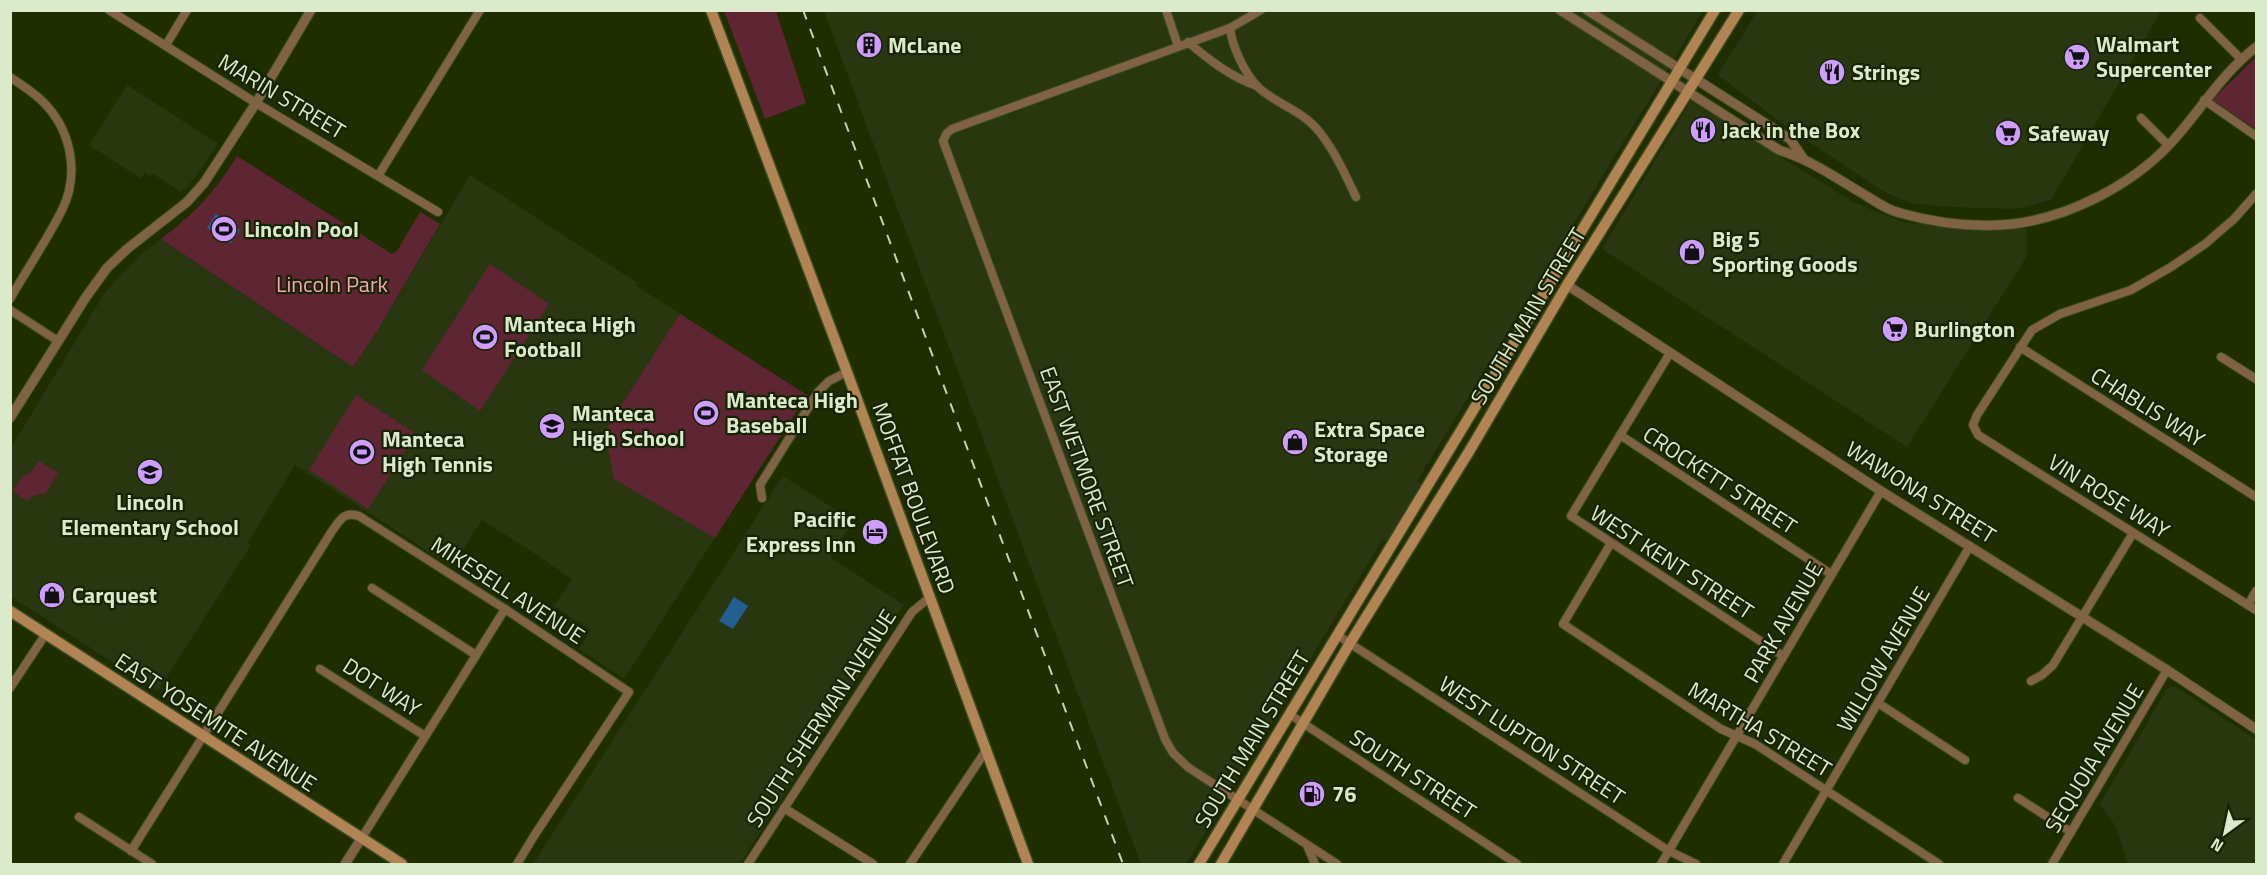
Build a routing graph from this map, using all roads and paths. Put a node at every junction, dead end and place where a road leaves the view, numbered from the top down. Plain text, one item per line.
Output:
1 (109, 10) edge
2 (187, 10) edge
3 (311, 10) edge
4 (480, 10) edge
5 (711, 10) edge
6 (1166, 10) edge
7 (1261, 10) edge
8 (1560, 10) edge
9 (1587, 10) edge
10 (1715, 10) edge
11 (1738, 12) edge
12 (2200, 18) dead end
13 (1230, 28) junction
14 (1188, 42) junction
15 (166, 45) junction
16 (1178, 46) junction
17 (2256, 47) edge
18 (2241, 59) junction
19 (1680, 70) junction
20 (10, 77) edge
21 (1696, 80) junction
22 (1673, 83) junction
23 (1257, 86) junction
24 (1688, 92) junction
25 (2204, 100) junction
26 (256, 103) junction
27 (2140, 118) dead end
28 (2256, 136) edge
29 (2168, 146) junction
30 (1803, 158) junction
31 (378, 176) junction
32 (2256, 194) edge
33 (1356, 197) dead end
34 (438, 212) dead end
35 (1580, 236) junction
36 (1567, 285) junction
37 (10, 298) edge
38 (10, 310) edge
39 (58, 341) junction
40 (2020, 347) junction
41 (1670, 353) junction
42 (2221, 357) dead end
43 (848, 372) junction
44 (2256, 379) edge
45 (10, 418) edge
46 (1620, 435) junction
47 (1457, 441) junction
48 (1470, 450) junction
49 (1881, 491) junction
50 (2256, 497) edge
51 (762, 498) dead end
52 (2133, 533) junction
53 (1611, 543) junction
54 (1970, 546) junction
55 (1831, 574) junction
56 (372, 588) dead end
57 (2256, 591) edge
58 (930, 597) junction
59 (2248, 604) junction
60 (505, 609) junction
61 (2256, 610) edge
62 (10, 611) edge
63 (2082, 617) junction
64 (45, 635) junction
65 (1337, 635) junction
66 (1350, 642) junction
67 (476, 655) junction
68 (1783, 656) junction
69 (320, 669) dead end
70 (2167, 670) junction
71 (2031, 681) dead end
72 (10, 688) edge
73 (1878, 703) junction
74 (1289, 714) junction
75 (1303, 723) junction
76 (2256, 729) edge
77 (425, 736) junction
78 (1737, 736) junction
79 (202, 737) junction
80 (987, 749) junction
81 (1965, 760) dead end
82 (1827, 790) junction
83 (2018, 798) dead end
84 (1238, 799) junction
85 (784, 808) junction
86 (1253, 809) junction
87 (79, 817) dead end
88 (2071, 832) junction
89 (361, 839) junction
90 (1307, 845) junction
91 (131, 851) junction
92 (1669, 851) junction
93 (152, 864) edge
94 (345, 864) edge
95 (402, 864) edge
96 (517, 864) edge
97 (748, 864) edge
98 (873, 864) edge
99 (910, 864) edge
100 (1028, 864) edge
101 (1199, 864) edge
102 (1221, 864) edge
103 (1315, 864) edge
104 (1337, 864) edge
105 (1517, 864) edge
106 (1661, 864) edge
107 (1696, 864) edge
108 (1783, 864) edge
109 (1939, 864) edge
110 (2052, 864) edge

1 - 15 street, MARIN STREET
2 - 15 street
3 - 26 street
4 - 31 street
5 - 43 main road, MOFFAT BOULEVARD
6 - 16 street
7 - 13 street
8 - 22 street
9 - 19 street
10 - 19 main road, SOUTH MAIN STREET
11 - 21 main road, SOUTH MAIN STREET
12 - 18 street
13 - 14 street
13 - 23 street
14 - 16 street
14 - 23 street
15 - 26 street, MARIN STREET
16 - 84 street, EAST WETMORE STREET
17 - 18 street
18 - 25 street
19 - 21 street
19 - 22 main road, SOUTH MAIN STREET
20 - 37 street
21 - 24 main road, SOUTH MAIN STREET
21 - 30 street
22 - 24 street
22 - 35 main road, SOUTH MAIN STREET
23 - 33 street
24 - 30 street
24 - 36 main road, SOUTH MAIN STREET
25 - 28 street
25 - 29 street
26 - 31 street, MARIN STREET
26 - 39 street
27 - 29 street
29 - 30 street
31 - 34 street, MARIN STREET
32 - 40 street
35 - 36 main road
35 - 47 main road, SOUTH MAIN STREET
36 - 41 street, WAWONA STREET
36 - 48 main road, SOUTH MAIN STREET
38 - 39 street
39 - 45 street
40 - 50 street, CHABLIS WAY
40 - 52 street, VIN ROSE WAY
41 - 46 street
41 - 49 street, WAWONA STREET
42 - 44 street
43 - 51 street
43 - 58 main road, MOFFAT BOULEVARD
46 - 53 street, WEST KENT STREET
46 - 55 street, CROCKETT STREET
47 - 48 main road
47 - 65 main road, SOUTH MAIN STREET
48 - 66 main road, SOUTH MAIN STREET
49 - 54 street, WAWONA STREET
49 - 55 street, PARK AVENUE
52 - 59 street, VIN ROSE WAY
52 - 63 street
53 - 68 street, WEST KENT STREET
53 - 78 street, MARTHA STREET
54 - 63 street, WAWONA STREET
54 - 73 street, WILLOW AVENUE
55 - 68 street, PARK AVENUE
56 - 67 street
57 - 59 street
58 - 80 main road, MOFFAT BOULEVARD
58 - 85 street, SOUTH SHERMAN AVENUE
59 - 61 street, VIN ROSE WAY
60 - 67 street
60 - 79 street, MIKESELL AVENUE
60 - 96 street, MIKESELL AVENUE
62 - 64 main road, EAST YOSEMITE AVENUE
63 - 70 street, WAWONA STREET
63 - 71 street
64 - 72 street
64 - 79 main road, EAST YOSEMITE AVENUE
65 - 66 street, SOUTH MAIN STREET
65 - 74 main road, SOUTH MAIN STREET
66 - 75 main road, SOUTH MAIN STREET
66 - 92 street, WEST LUPTON STREET
67 - 77 street
68 - 78 street, PARK AVENUE
69 - 77 street, DOT WAY
70 - 76 street, WAWONA STREET
70 - 88 street, SEQUOIA AVENUE
73 - 81 street
73 - 82 street, WILLOW AVENUE
74 - 75 street, SOUTH STREET
74 - 84 main road, SOUTH MAIN STREET
75 - 86 main road, SOUTH MAIN STREET
75 - 105 street, SOUTH STREET
77 - 89 street
78 - 82 street, MARTHA STREET
78 - 92 street, PARK AVENUE
79 - 89 main road, EAST YOSEMITE AVENUE
79 - 91 street
80 - 99 street
80 - 100 main road, MOFFAT BOULEVARD
82 - 108 street, WILLOW AVENUE
82 - 109 street, MARTHA STREET
83 - 88 street
84 - 86 street, EAST WETMORE STREET
84 - 101 main road, SOUTH MAIN STREET
85 - 97 street, SOUTH SHERMAN AVENUE
85 - 98 street
86 - 90 street, EAST WETMORE STREET
86 - 102 main road, SOUTH MAIN STREET
87 - 91 street
88 - 110 street, SEQUOIA AVENUE
89 - 94 street
89 - 95 main road, EAST YOSEMITE AVENUE
90 - 103 street
90 - 104 street, EAST WETMORE STREET
91 - 93 street
92 - 106 street, PARK AVENUE
92 - 107 street, WEST LUPTON STREET

